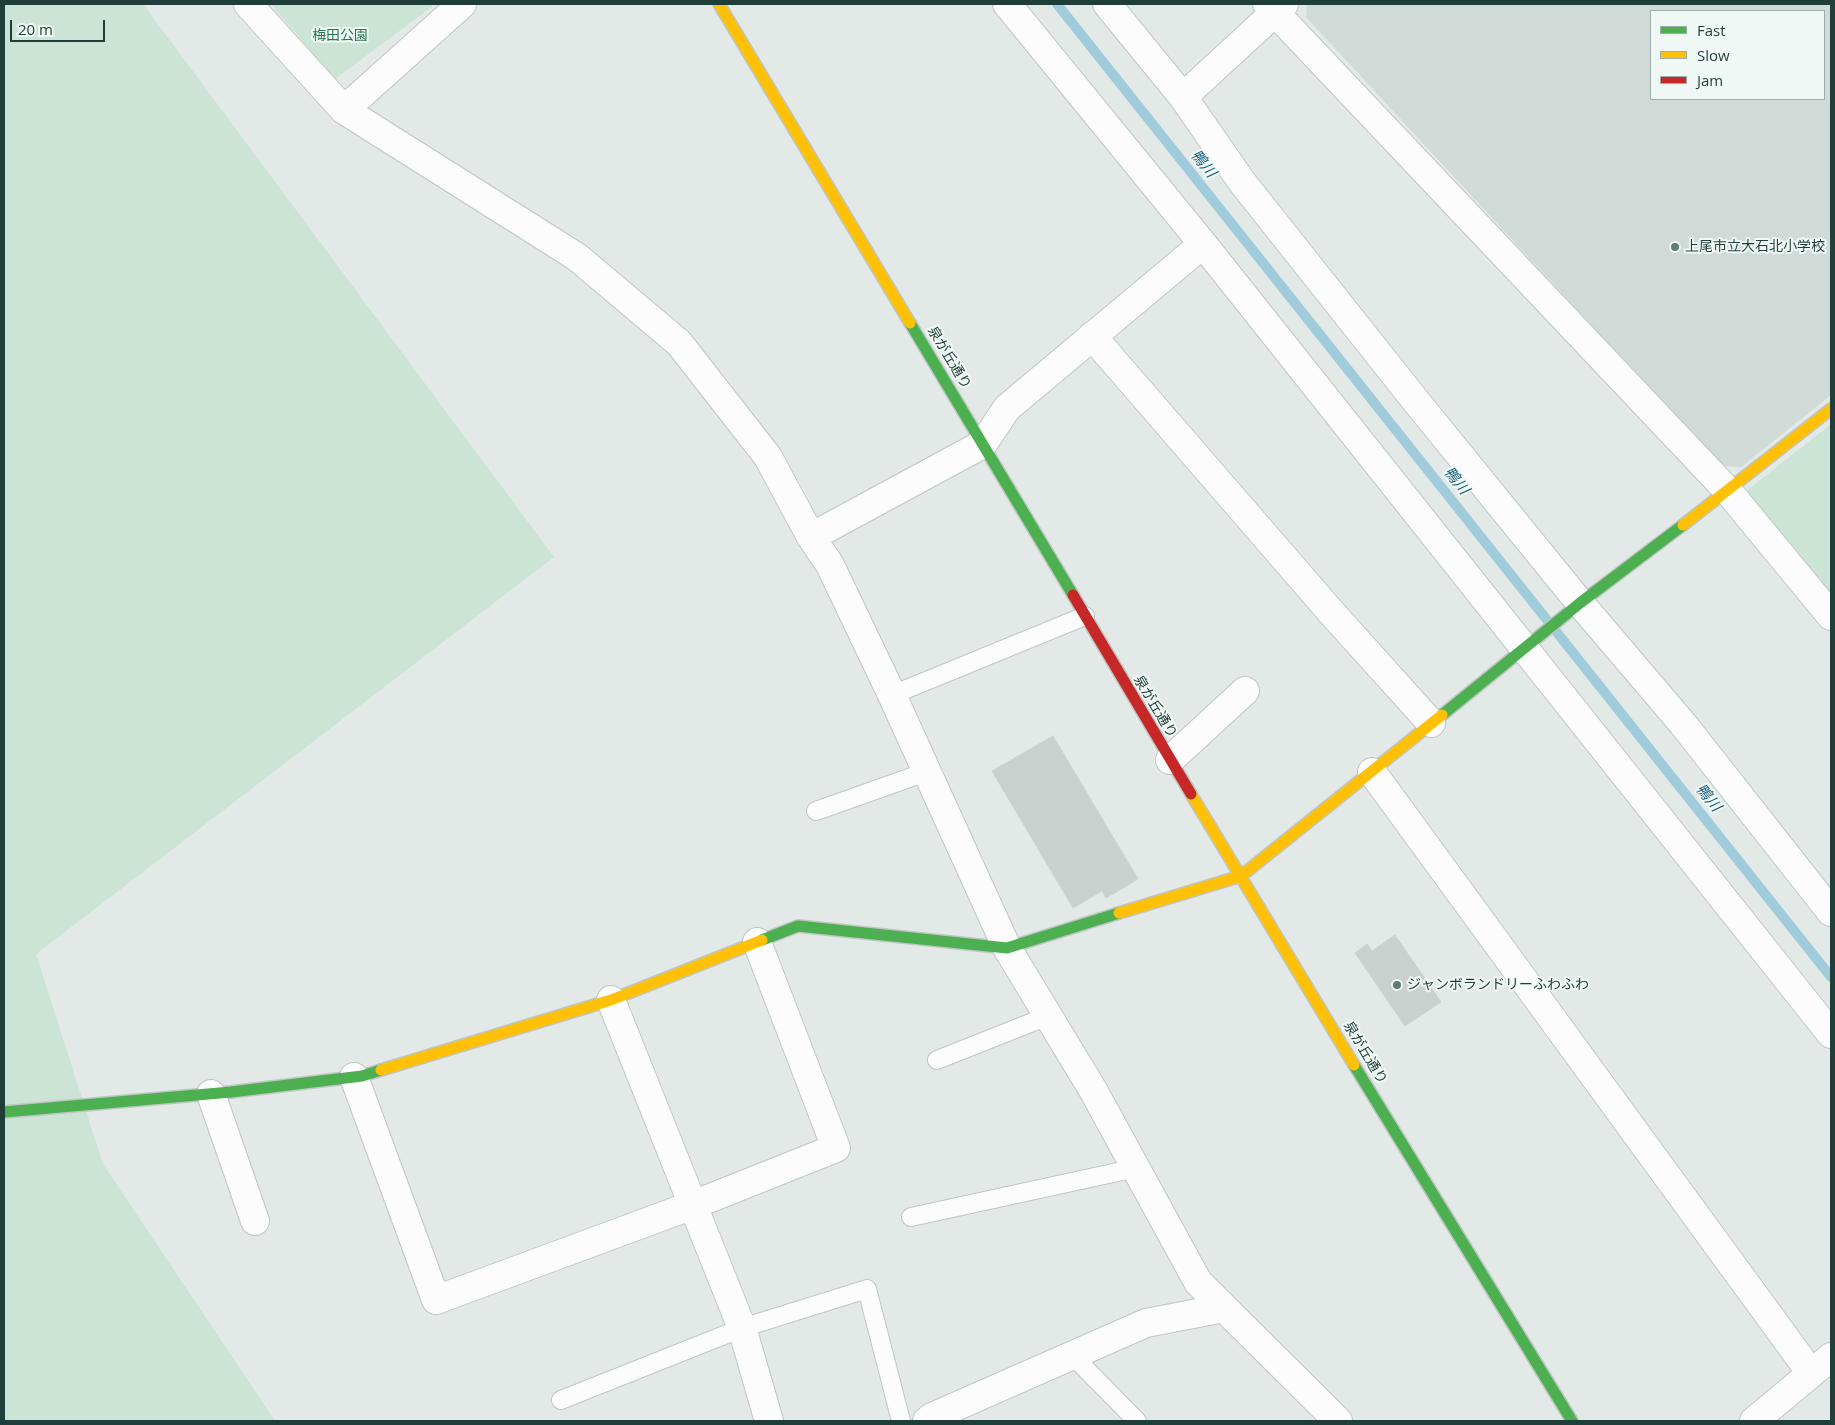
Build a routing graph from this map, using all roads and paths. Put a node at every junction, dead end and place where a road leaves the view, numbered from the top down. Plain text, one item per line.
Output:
1 (248, 4) edge
2 (462, 4) edge
3 (718, 4) edge
4 (1007, 4) edge
5 (1107, 4) edge
6 (1275, 7) edge
7 (1183, 97) junction
8 (344, 110) junction
9 (1203, 244) junction
10 (1092, 336) junction
11 (1831, 409) edge
12 (983, 444) junction
13 (1728, 491) junction
14 (811, 537) junction
15 (1580, 603) junction
16 (1085, 616) junction
17 (1831, 616) edge
18 (1524, 648) junction
19 (1245, 691) dead end
20 (892, 695) junction
21 (1432, 723) junction
22 (1170, 760) junction
23 (926, 772) junction
24 (1372, 772) junction
25 (816, 811) dead end
26 (1241, 876) junction
27 (1831, 912) edge
28 (757, 942) junction
29 (1007, 948) junction
30 (611, 1000) junction
31 (1048, 1016) junction
32 (1831, 1034) edge
33 (937, 1060) dead end
34 (354, 1077) junction
35 (211, 1094) junction
36 (4, 1112) edge
37 (1136, 1168) junction
38 (693, 1205) junction
39 (911, 1217) dead end
40 (255, 1221) dead end
41 (1224, 1308) junction
42 (742, 1328) junction
43 (1072, 1355) junction
44 (1821, 1365) edge
45 (562, 1400) dead end
46 (770, 1421) edge
47 (901, 1421) edge
48 (928, 1421) edge
49 (1137, 1421) edge
50 (1338, 1421) edge
51 (1572, 1421) edge
52 (1754, 1421) edge

1 - 8 street
2 - 8 street
3 - 12 street, 泉が丘通り
4 - 9 street
5 - 7 street
6 - 7 street
6 - 13 street
7 - 15 street
8 - 14 street
9 - 10 street
9 - 18 street
10 - 12 street
10 - 21 street
11 - 13 street
12 - 14 street
12 - 16 street, 泉が丘通り
13 - 15 street
13 - 17 street
14 - 20 street
15 - 18 street
15 - 27 street
16 - 20 lane
16 - 22 street, 泉が丘通り
18 - 21 street
18 - 32 street
19 - 22 street
20 - 23 street
21 - 24 street
22 - 26 street, 泉が丘通り
23 - 25 lane
23 - 29 street
24 - 26 street
24 - 44 street
26 - 29 street
26 - 51 street, 泉が丘通り
28 - 29 street
28 - 30 street
28 - 38 street
29 - 31 street
30 - 34 street
30 - 38 street
31 - 33 lane
31 - 37 street
34 - 35 street
34 - 38 street
35 - 36 street
35 - 40 street
37 - 39 lane
37 - 41 street
38 - 42 street
41 - 43 street
41 - 50 street
42 - 45 lane
42 - 46 street
42 - 47 lane
43 - 48 street
43 - 49 lane
44 - 52 street

